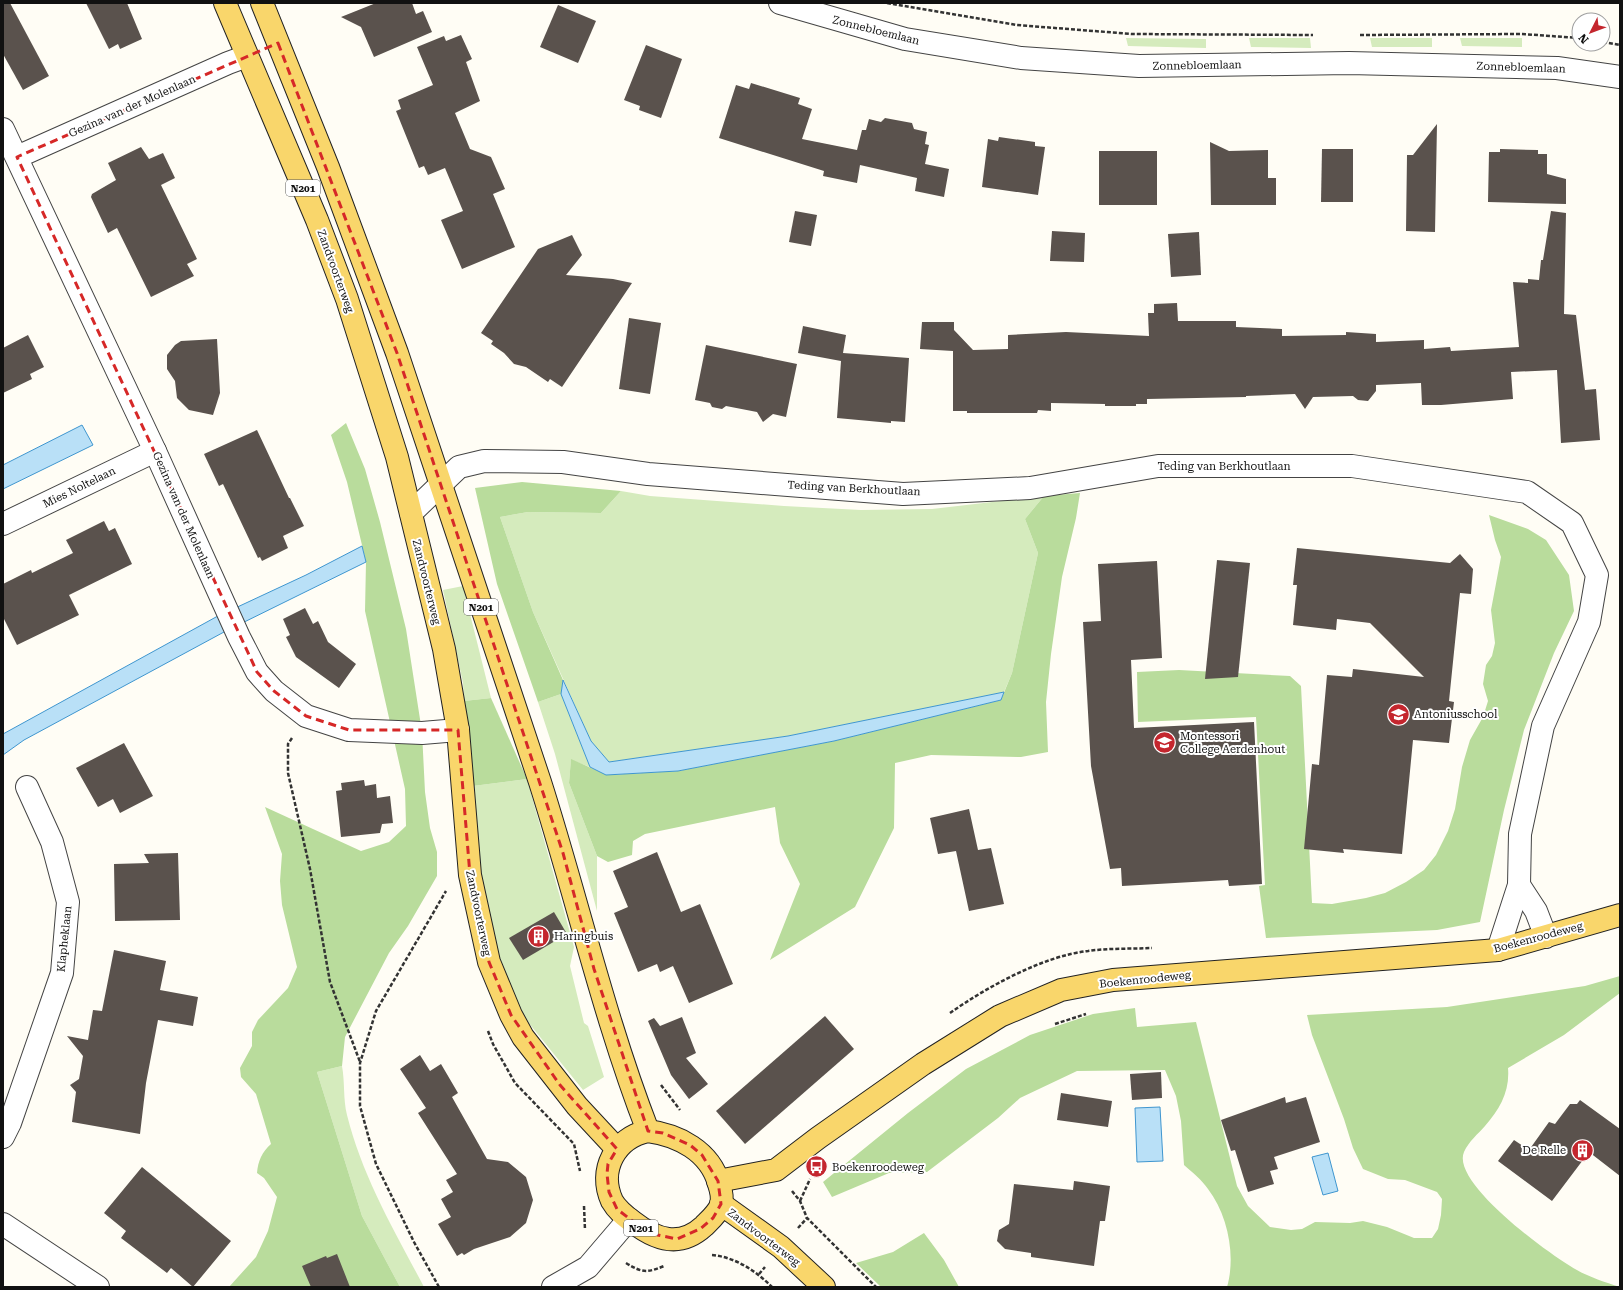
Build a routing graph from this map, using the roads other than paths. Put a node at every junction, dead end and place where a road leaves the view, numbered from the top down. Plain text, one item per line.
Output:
1 (225, 3) edge
2 (262, 3) edge
3 (780, 3) edge
4 (278, 43) junction
5 (238, 59) junction
6 (1620, 77) edge
7 (3, 129) edge
8 (17, 157) junction
9 (155, 451) junction
10 (441, 486) junction
11 (411, 513) junction
12 (3, 524) edge
13 (449, 731) junction
14 (27, 787) dead end
15 (1519, 885) junction
16 (1620, 915) edge
17 (1546, 937) junction
18 (1498, 950) junction
19 (648, 1131) junction
20 (3, 1137) edge
21 (617, 1148) junction
22 (718, 1181) junction
23 (721, 1204) junction
24 (629, 1219) junction
25 (3, 1224) edge
26 (98, 1287) edge
27 (553, 1287) edge
28 (824, 1287) edge

1 - 5 main road, Zandvoorterweg / N201
2 - 4 main road, N201
3 - 6 street, Zonnebloemlaan
4 - 5 main road
4 - 10 main road, N201
5 - 8 street, Gezina van der Molenlaan
5 - 11 main road, Zandvoorterweg / N201
7 - 8 street, Gezina van der Molenlaan
8 - 9 street, Gezina van der Molenlaan
9 - 12 street, Mies Noltelaan
9 - 13 street, Gezina van der Molenlaan
10 - 11 street, Teding van Berkhoutlaan
10 - 15 street, Teding van Berkhoutlaan
10 - 19 main road, N201
11 - 13 main road, Zandvoorterweg / N201
13 - 21 main road, Zandvoorterweg / N201
14 - 20 street, Klapheklaan
15 - 17 street
15 - 18 street, Teding van Berkhoutlaan
16 - 17 main road, Boekenroodeweg
17 - 18 main road, Boekenroodeweg
18 - 22 main road, Boekenroodeweg
19 - 21 main road, N201
19 - 22 main road
21 - 24 main road, N201
22 - 23 main road
23 - 24 main road, N201
23 - 28 main road, Zandvoorterweg
24 - 27 street
25 - 26 street

